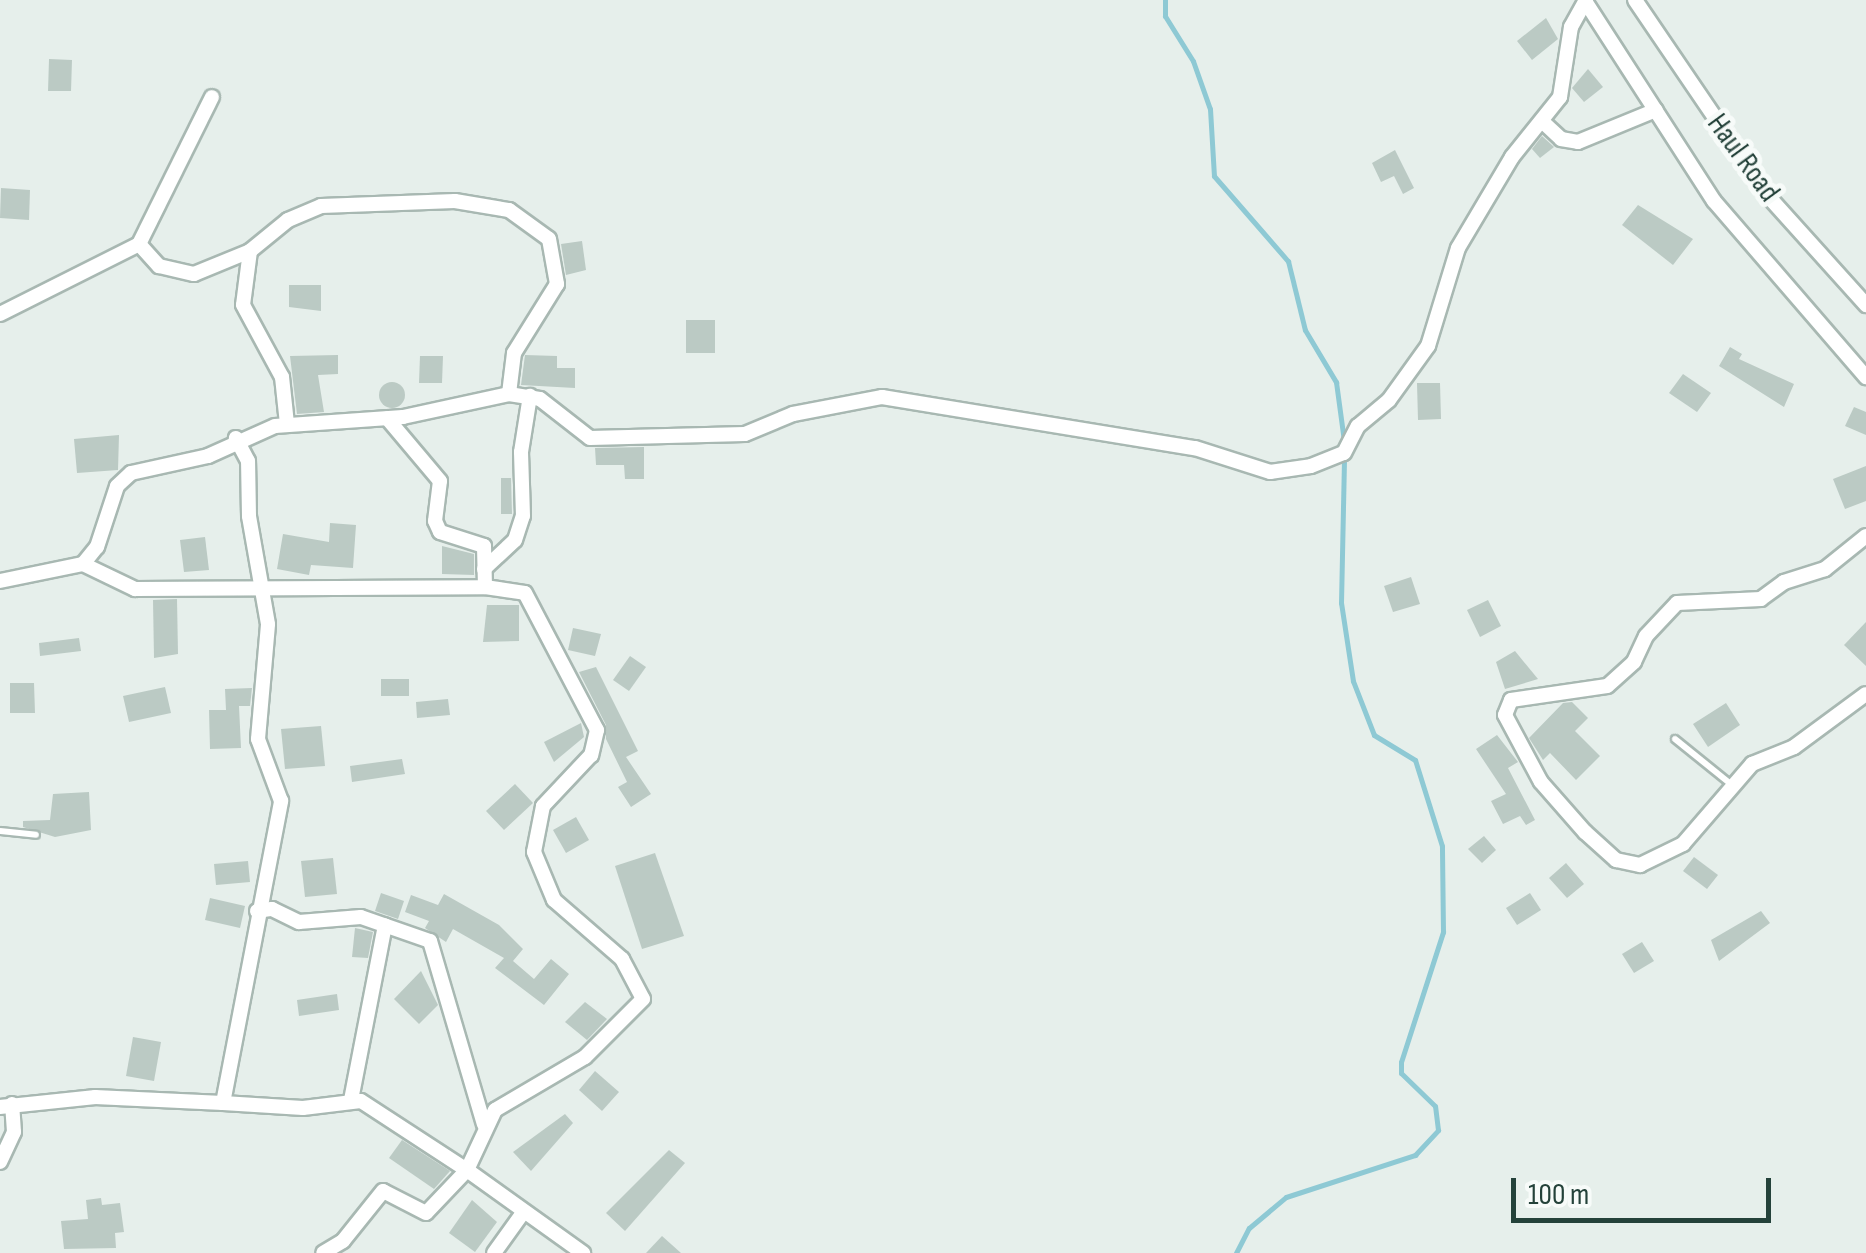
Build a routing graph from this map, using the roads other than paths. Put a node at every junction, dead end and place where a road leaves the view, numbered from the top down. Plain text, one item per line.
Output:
1 (1635, 0) edge
2 (1586, 1) edge
3 (212, 97) dead end
4 (1656, 110) junction
5 (1544, 123) junction
6 (139, 244) junction
7 (250, 251) junction
8 (1866, 304) edge
9 (0, 314) edge
10 (1866, 376) edge
11 (509, 394) junction
12 (530, 396) junction
13 (388, 418) junction
14 (287, 424) junction
15 (236, 438) junction
16 (1866, 536) edge
17 (83, 564) junction
18 (484, 570) junction
19 (0, 581) edge
20 (484, 587) junction
21 (260, 588) junction
22 (1866, 694) edge
23 (1675, 740) dead end
24 (1733, 786) junction
25 (0, 831) edge
26 (36, 835) dead end
27 (257, 910) junction
28 (385, 925) junction
29 (351, 1100) junction
30 (224, 1104) junction
31 (6, 1105) edge
32 (484, 1124) junction
33 (0, 1162) edge
34 (467, 1170) junction
35 (522, 1214) junction
36 (323, 1253) edge
37 (494, 1253) edge
38 (583, 1253) edge

1 - 8 street, Haul Road
2 - 4 street
2 - 5 street
3 - 6 street
4 - 5 street
4 - 10 street
5 - 12 street
6 - 7 street
6 - 9 street
7 - 11 street
7 - 14 street
11 - 12 street
11 - 13 street
12 - 18 street
13 - 14 street
13 - 18 street
14 - 15 street
15 - 17 street
15 - 21 street
16 - 24 street
17 - 19 street
17 - 21 street
18 - 20 street
20 - 21 street
20 - 32 street
21 - 27 street
22 - 24 street
23 - 24 lane
25 - 26 lane
27 - 28 street
27 - 30 street
28 - 29 street
28 - 32 street
29 - 30 street
29 - 34 street
30 - 31 street
31 - 33 street
32 - 34 street
34 - 35 street
34 - 36 street
35 - 37 street
35 - 38 street

